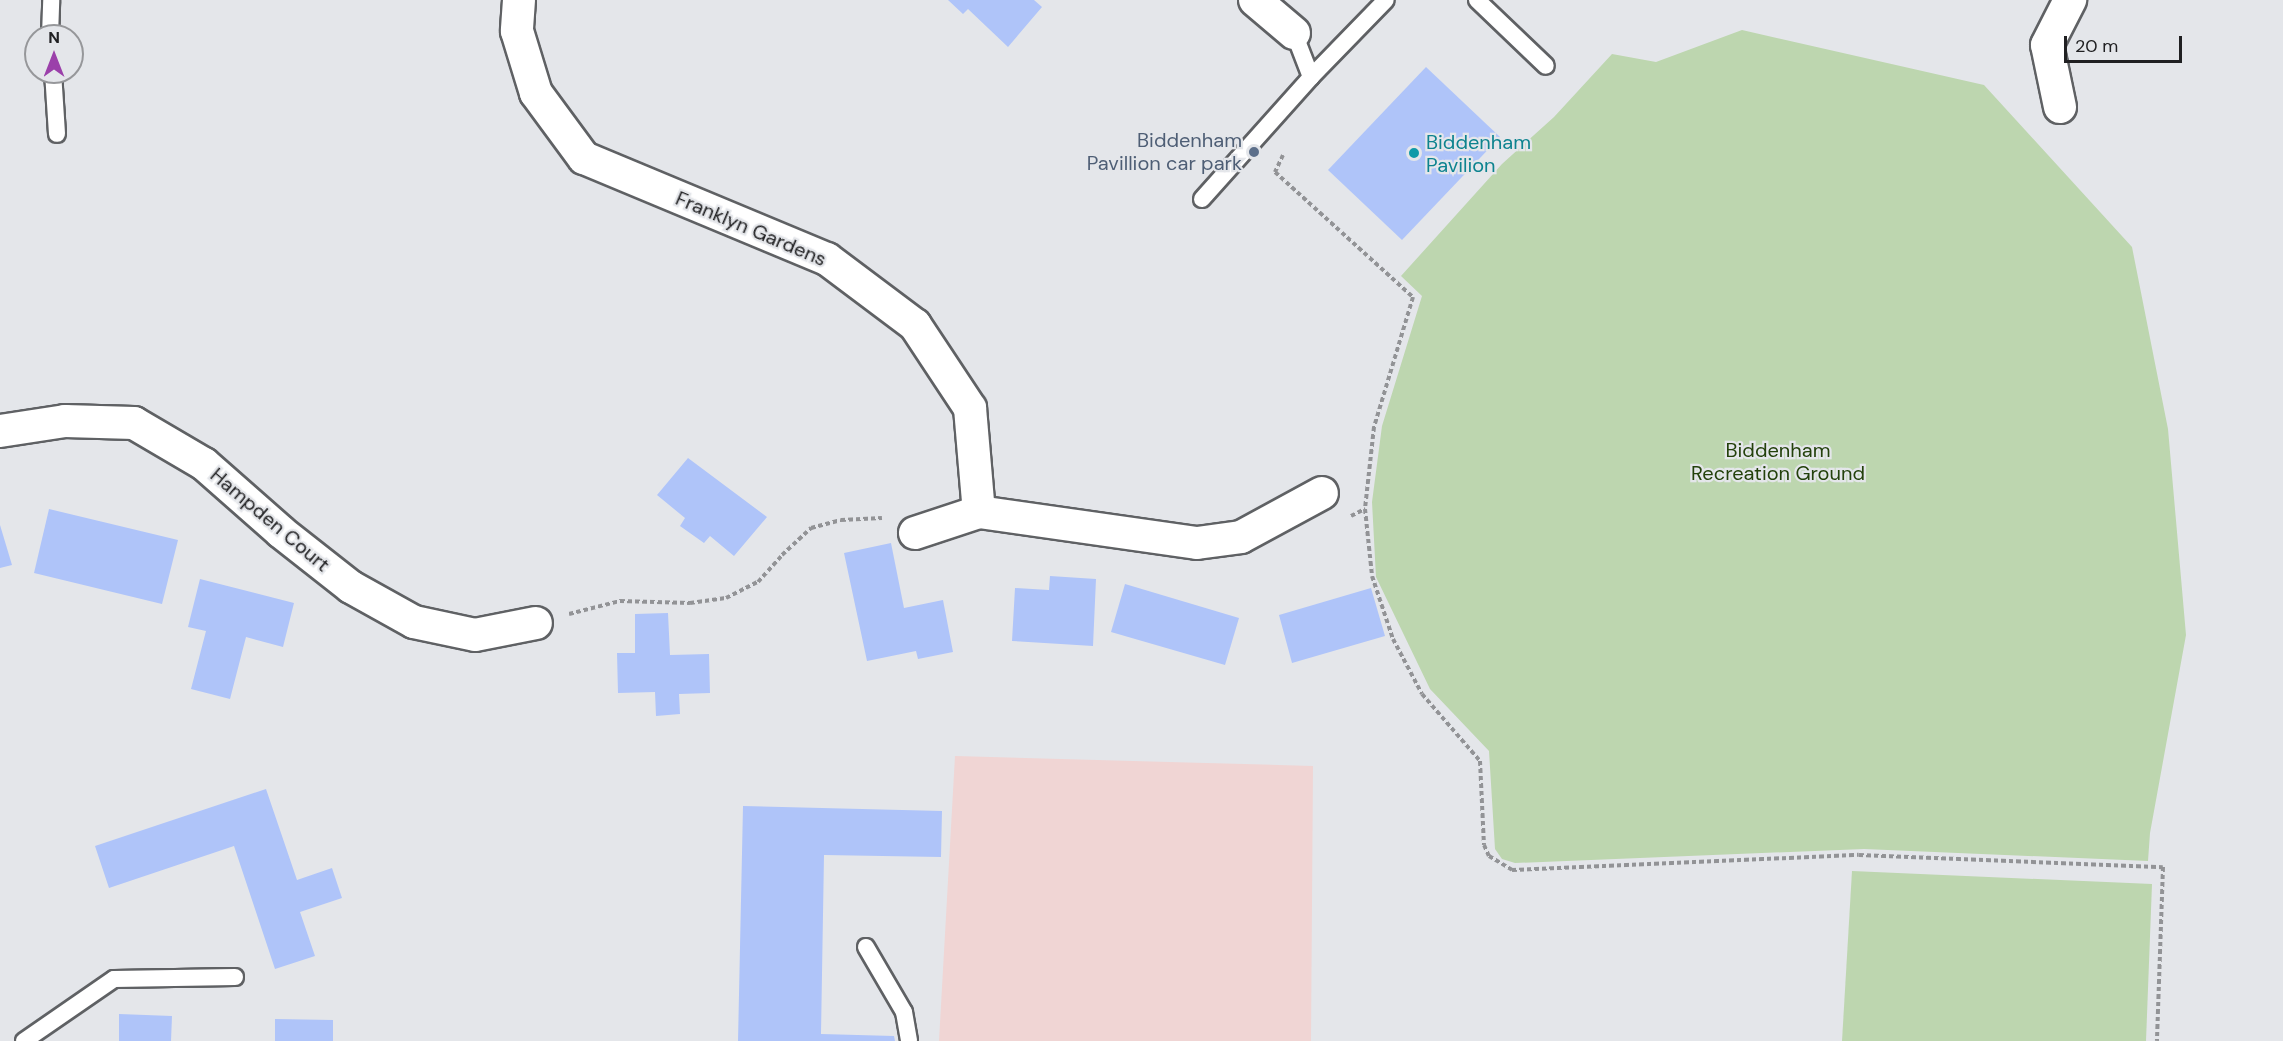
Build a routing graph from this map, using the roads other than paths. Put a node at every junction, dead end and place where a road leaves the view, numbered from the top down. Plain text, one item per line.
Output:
1 (51, 0) edge
2 (519, 0) edge
3 (1255, 0) edge
4 (1386, 0) edge
5 (1477, 0) edge
6 (2070, 0) edge
7 (50, 24) edge
8 (1294, 33) joint
9 (1546, 66) dead end
10 (1311, 77) junction
11 (54, 84) edge
12 (2060, 107) dead end
13 (57, 134) dead end
14 (1202, 200) dead end
15 (0, 431) edge
16 (1322, 493) dead end
17 (979, 512) junction
18 (915, 533) road end
19 (536, 623) road end
20 (866, 947) dead end
21 (236, 977) dead end
22 (24, 1041) edge
23 (909, 1041) edge

1 - 7 lane
2 - 17 street, Franklyn Gardens
3 - 8 street
4 - 10 lane
5 - 9 lane
6 - 12 street
8 - 10 lane
10 - 14 lane
11 - 13 lane
15 - 19 street, Hampden Court
16 - 17 street
17 - 18 street
20 - 23 lane
21 - 22 lane

